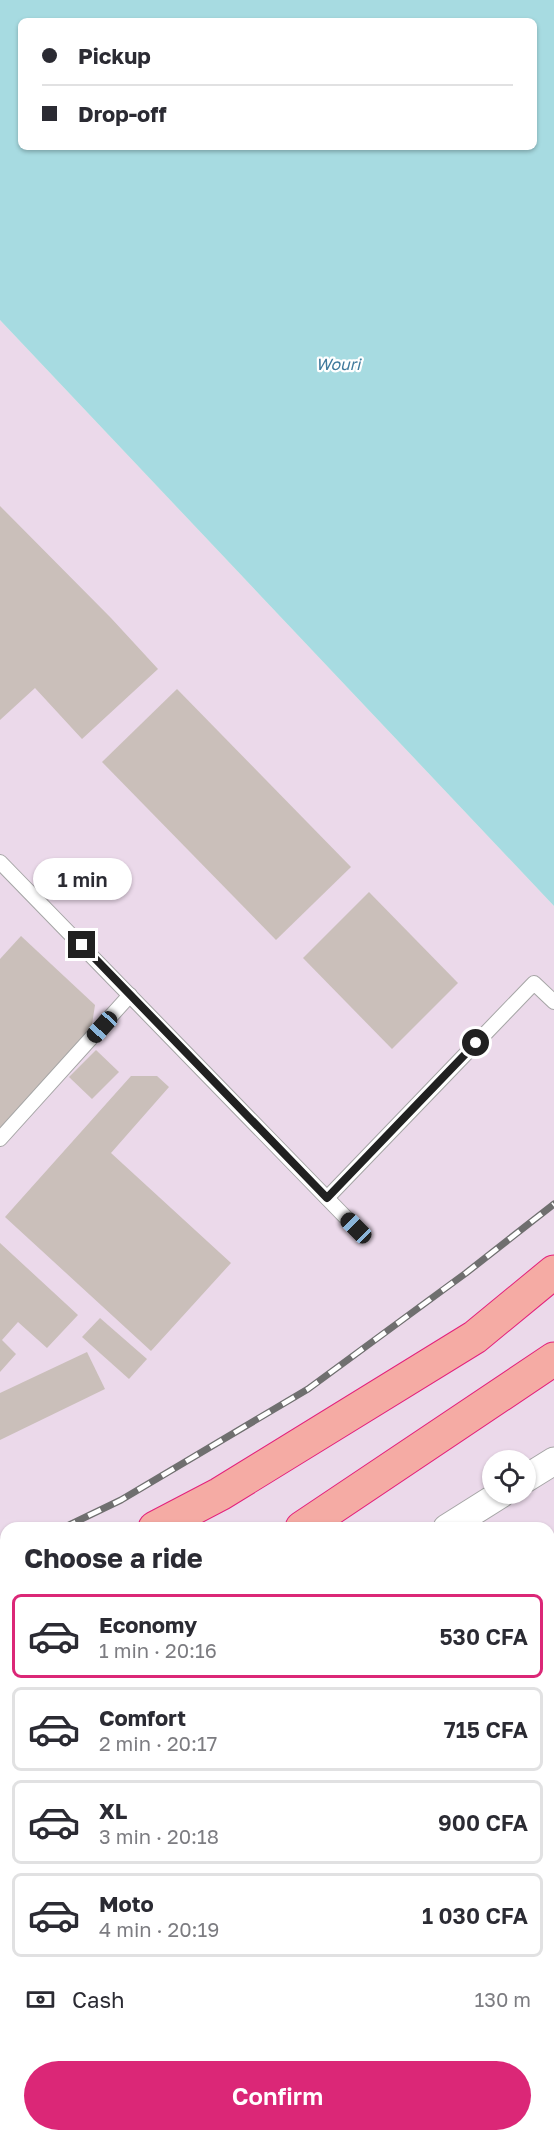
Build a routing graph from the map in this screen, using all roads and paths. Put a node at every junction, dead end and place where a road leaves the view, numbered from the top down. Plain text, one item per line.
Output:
1 (0, 862) edge
2 (130, 994) junction
3 (554, 1002) edge
4 (0, 1139) edge
5 (327, 1198) junction
6 (356, 1228) dead end
7 (554, 1272) edge
8 (554, 1359) edge
9 (554, 1461) edge
10 (536, 1472) edge
11 (485, 1504) edge
12 (166, 1522) edge
13 (311, 1522) edge
14 (457, 1522) edge

1 - 2 lane
2 - 4 lane
2 - 5 lane
3 - 5 lane
5 - 6 lane
7 - 12 highway
8 - 13 highway
9 - 10 street
11 - 14 street

